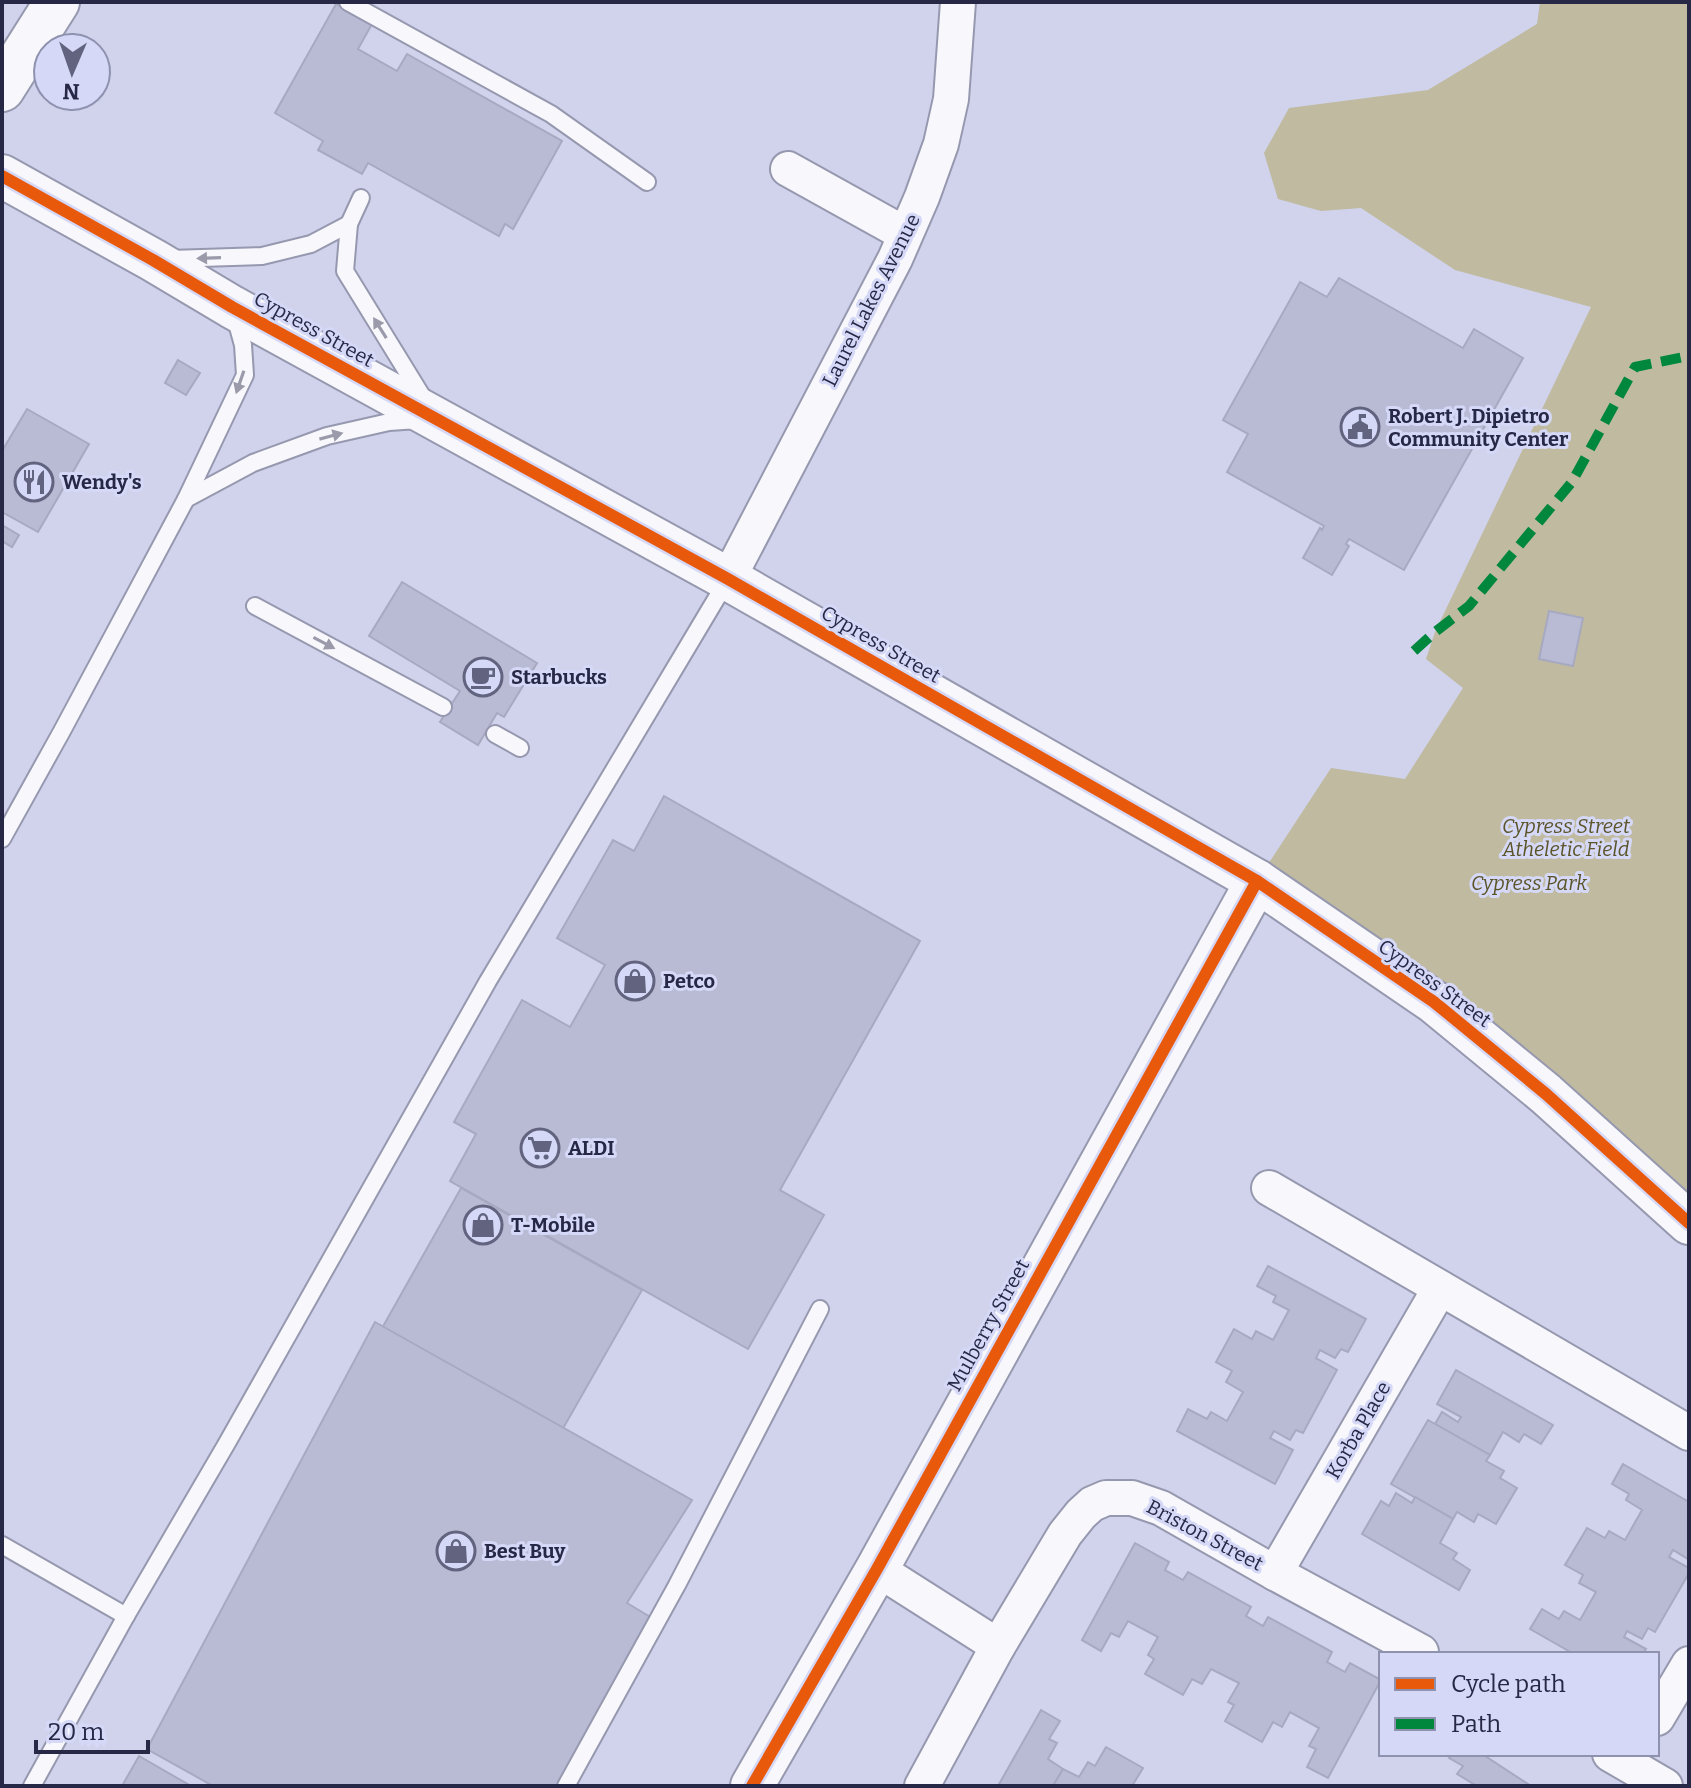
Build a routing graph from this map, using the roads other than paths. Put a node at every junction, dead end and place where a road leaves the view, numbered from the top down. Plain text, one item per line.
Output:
1 (57, 2) edge
2 (348, 2) edge
3 (958, 2) edge
4 (2, 89) edge
5 (788, 169) dead end
6 (2, 176) edge
7 (647, 182) dead end
8 (361, 198) dead end
9 (349, 224) junction
10 (905, 234) junction
11 (153, 260) junction
12 (232, 307) junction
13 (436, 418) junction
14 (186, 499) junction
15 (728, 579) junction
16 (255, 606) dead end
17 (443, 707) dead end
18 (495, 734) dead end
19 (520, 748) dead end
20 (2, 839) edge
21 (1257, 881) junction
22 (1269, 1188) dead end
23 (1689, 1223) edge
24 (1440, 1288) junction
25 (820, 1309) dead end
26 (1689, 1433) edge
27 (2, 1545) edge
28 (877, 1569) junction
29 (1275, 1573) junction
30 (126, 1616) junction
31 (998, 1646) junction
32 (1421, 1652) edge
33 (1689, 1664) edge
34 (1659, 1715) edge
35 (1623, 1765) edge
36 (32, 1786) edge
37 (566, 1786) edge
38 (752, 1786) edge
39 (922, 1786) edge
40 (1665, 1786) edge

1 - 4 main road
2 - 7 lane
3 - 10 street, Laurel Lakes Avenue
5 - 10 street
6 - 11 street, Cypress Street
8 - 9 lane
9 -> 11 lane
13 -> 9 lane
10 - 15 street, Laurel Lakes Avenue
11 - 12 street, Cypress Street
12 - 13 street, Cypress Street
12 -> 14 lane
14 -> 13 lane
13 - 15 street, Cypress Street
14 - 20 lane
15 - 21 street, Cypress Street
15 - 30 lane
16 -> 17 lane
18 - 19 lane
21 - 23 street, Cypress Street
21 - 28 street, Mulberry Street
22 - 24 street
24 - 26 street
24 - 29 street, Korba Place
25 - 37 lane
27 - 30 lane
28 - 31 street
28 - 38 street, Mulberry Street
29 - 31 street, Briston Street
29 - 32 street, Briston Street
30 - 36 lane
31 - 39 street, Briston Street
33 - 34 street
35 - 40 street

